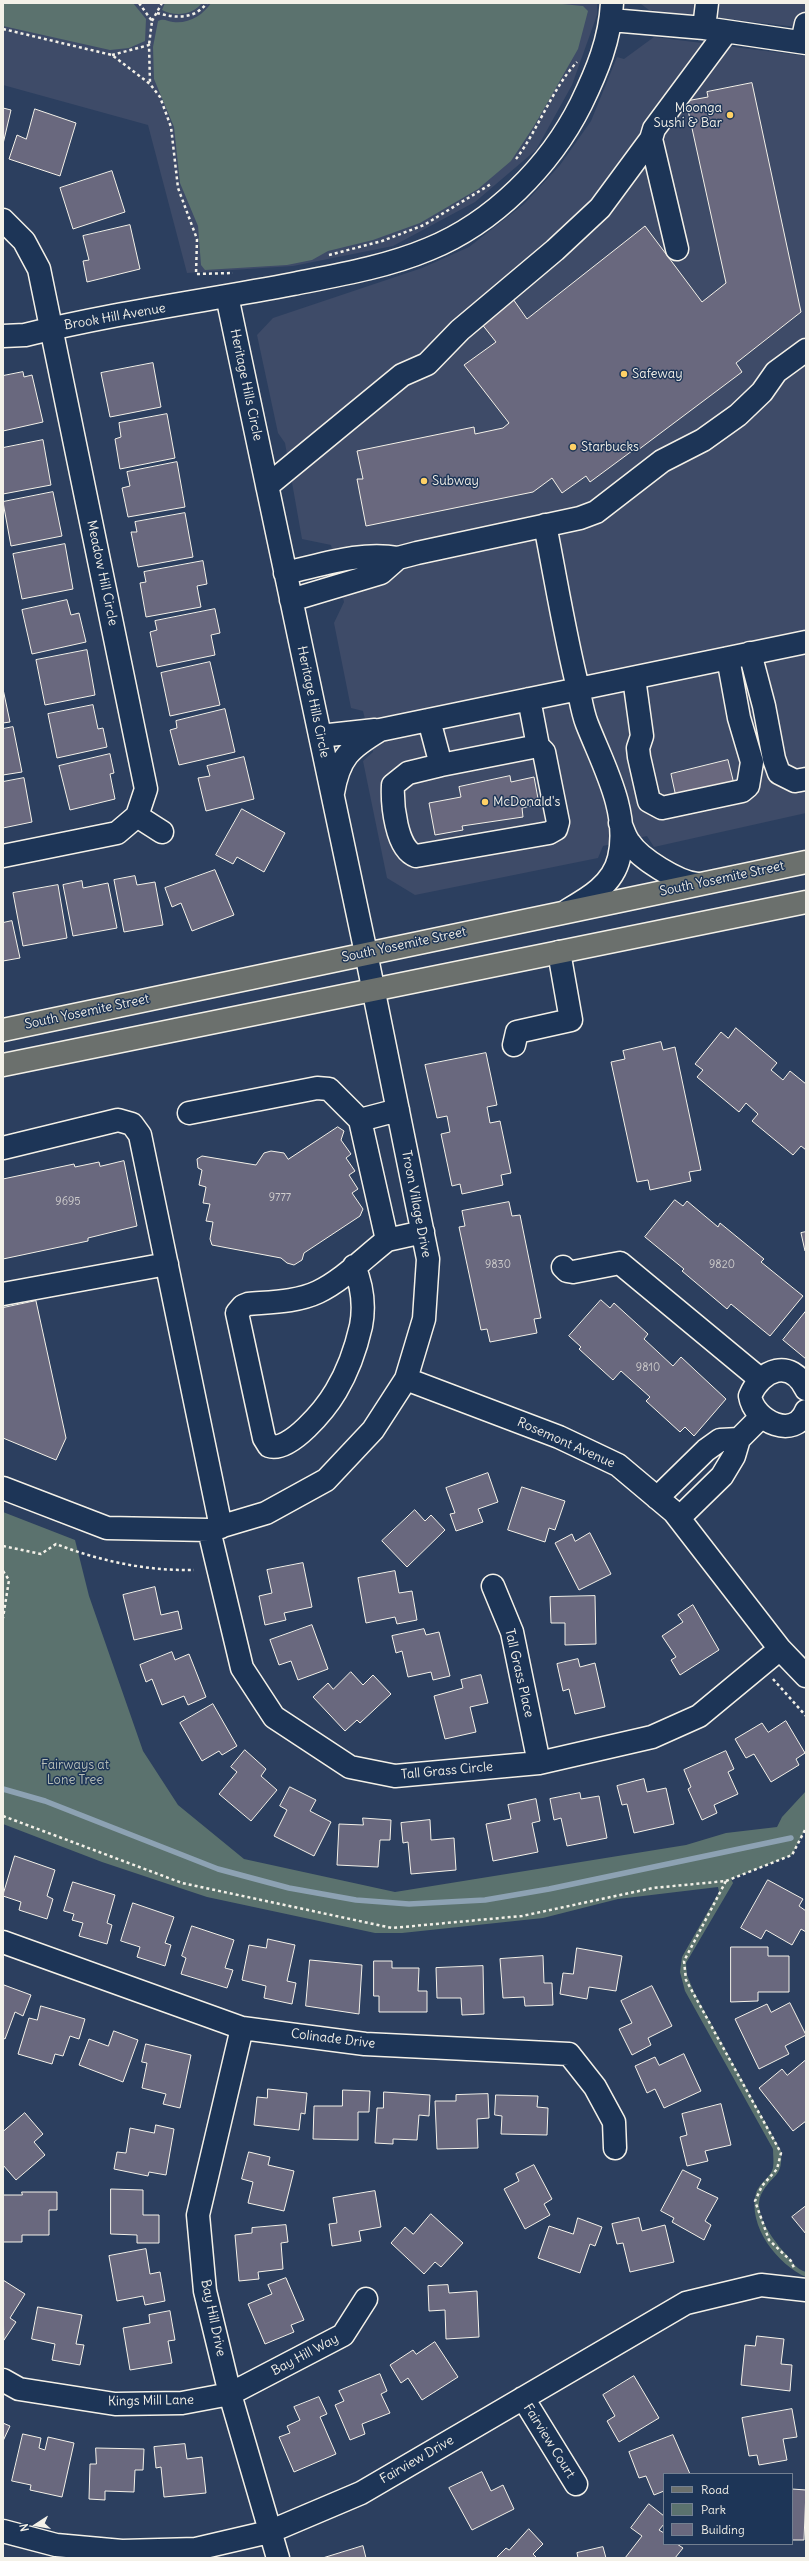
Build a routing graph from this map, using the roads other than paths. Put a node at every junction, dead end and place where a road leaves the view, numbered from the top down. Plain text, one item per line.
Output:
1 (707, 3) edge
2 (612, 11) edge
3 (704, 28) junction
4 (726, 32) junction
5 (805, 36) edge
6 (651, 139) junction
7 (3, 220) edge
8 (677, 249) dead end
9 (227, 296) junction
10 (52, 328) junction
11 (3, 336) edge
12 (806, 350) edge
13 (267, 486) junction
14 (545, 525) junction
15 (398, 558) junction
16 (285, 573) junction
17 (291, 600) junction
18 (806, 642) edge
19 (750, 653) junction
20 (728, 658) junction
21 (634, 678) junction
22 (578, 689) junction
23 (529, 699) junction
24 (428, 720) junction
25 (380, 730) junction
26 (320, 736) junction
27 (538, 746) junction
28 (441, 765) junction
29 (806, 779) edge
30 (333, 796) junction
31 (137, 816) junction
32 (620, 822) junction
33 (162, 832) dead end
34 (3, 856) edge
35 (806, 862) edge
36 (696, 884) junction
37 (806, 902) edge
38 (567, 911) junction
39 (558, 952) junction
40 (366, 953) junction
41 (374, 991) junction
42 (3, 1030) edge
43 (514, 1045) dead end
44 (3, 1065) edge
45 (398, 1110) junction
46 (189, 1112) dead end
47 (360, 1120) junction
48 (3, 1148) edge
49 (423, 1232) junction
50 (387, 1240) junction
51 (167, 1264) junction
52 (354, 1266) junction
53 (563, 1267) dead end
54 (3, 1294) edge
55 (406, 1379) junction
56 (760, 1379) junction
57 (806, 1389) edge
58 (806, 1411) edge
59 (761, 1417) junction
60 (739, 1439) junction
61 (3, 1488) edge
62 (657, 1498) junction
63 (679, 1518) junction
64 (215, 1528) junction
65 (493, 1586) dead end
66 (780, 1649) junction
67 (806, 1676) edge
68 (539, 1763) junction
69 (3, 1942) edge
70 (242, 2028) junction
71 (615, 2148) dead end
72 (804, 2289) edge
73 (366, 2299) dead end
74 (3, 2380) edge
75 (230, 2394) junction
76 (523, 2398) junction
77 (576, 2484) dead end
78 (3, 2531) edge
79 (269, 2532) junction
80 (55, 2551) edge
81 (278, 2558) edge

1 - 3 street
2 - 3 street
2 - 9 street
3 - 4 street
4 - 5 street
4 - 6 street
6 - 8 street
6 - 13 street
7 - 10 street, Meadow Hill Circle
9 - 10 street, Brook Hill Avenue
9 - 13 street, Heritage Hills Circle
10 - 11 street, Brook Hill Avenue
10 - 31 street, Meadow Hill Circle
12 - 14 street
13 - 16 street, Heritage Hills Circle
14 - 15 street
14 - 22 street
15 - 16 street
15 - 17 street
16 - 17 street, Heritage Hills Circle
17 - 26 street, Heritage Hills Circle
18 - 19 street
19 - 20 street
19 - 29 street
20 - 21 street
20 - 21 street
21 - 22 street
22 - 23 street
22 - 32 street
23 - 24 street
23 - 27 street
24 - 25 street
24 - 28 street
25 - 26 street
25 - 30 street
26 - 30 street, Heritage Hills Circle
27 - 28 street
27 - 28 street
30 - 40 street, Heritage Hills Circle
31 - 33 street
31 - 34 street
32 - 36 street
32 - 38 street
35 - 36 main road, South Yosemite Street
36 - 38 main road, South Yosemite Street
37 - 39 main road
38 - 40 main road, South Yosemite Street
39 - 41 main road
39 - 43 street
40 - 41 street, Heritage Hills Circle
40 - 42 main road, South Yosemite Street
41 - 44 main road
41 - 45 street, Troon Village Drive
45 - 47 street
45 - 49 street, Troon Village Drive
46 - 47 street
47 - 50 street
48 - 51 street, Tall Grass Circle
49 - 50 street
49 - 55 street, Troon Village Drive
50 - 52 street
51 - 54 street
51 - 64 street, Tall Grass Circle
52 - 52 street
53 - 56 street
55 - 62 street, Rosemont Avenue
55 - 64 street, Troon Village Drive
56 - 57 street
56 - 59 street
58 - 59 street
59 - 60 street
60 - 62 street
60 - 63 street
61 - 64 street, Troon Village Drive
62 - 63 street, Rosemont Avenue
63 - 66 street, Rosemont Avenue
64 - 68 street, Tall Grass Circle
65 - 68 street, Tall Grass Place
66 - 67 street, Rosemont Avenue
66 - 68 street, Tall Grass Circle
69 - 70 street, Colinade Drive
70 - 71 street, Colinade Drive
70 - 75 street, Bay Hill Drive
72 - 76 street, Fairview Drive
73 - 75 street, Bay Hill Way
74 - 75 street, Kings Mill Lane
75 - 79 street, Bay Hill Drive
76 - 77 street, Fairview Court
76 - 79 street, Fairview Drive
78 - 80 street, Fairview Drive
79 - 80 street, Fairview Drive
79 - 81 street, Bay Hill Drive

